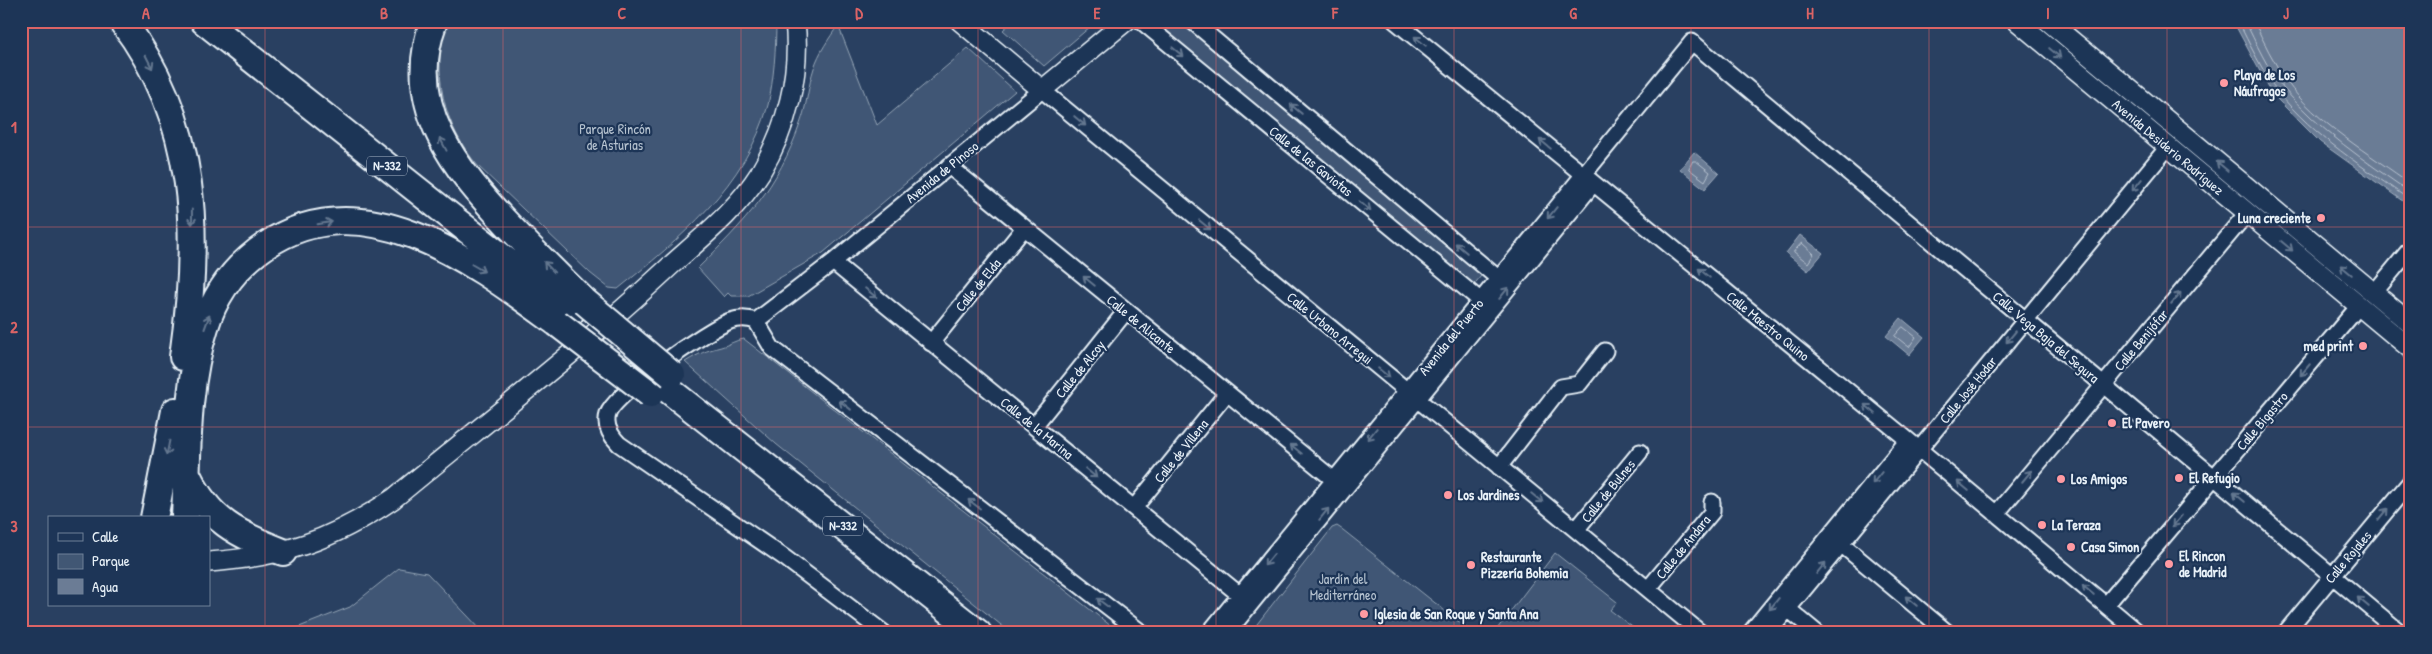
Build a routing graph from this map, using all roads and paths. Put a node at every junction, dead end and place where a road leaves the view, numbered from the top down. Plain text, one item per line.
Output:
1 (122, 21) edge
2 (204, 21) edge
3 (434, 21) edge
4 (795, 21) edge
5 (960, 21) edge
6 (1126, 21) edge
7 (1141, 21) edge
8 (1192, 21) edge
9 (1395, 21) edge
10 (2017, 21) edge
11 (2048, 21) edge
12 (1692, 42) joint
13 (1042, 90) junction
14 (2168, 147) junction
15 (949, 166) junction
16 (1588, 180) junction
17 (2247, 213) junction
18 (1024, 228) junction
19 (2411, 248) edge
20 (833, 262) junction
21 (1498, 279) junction
22 (2374, 293) junction
23 (1481, 301) junction
24 (2359, 306) junction
25 (1126, 311) junction
26 (571, 312) junction
27 (756, 320) junction
28 (2026, 320) junction
29 (2411, 324) edge
30 (931, 342) junction
31 (2411, 350) edge
32 (1605, 352) dead end
33 (661, 384) junction
34 (2104, 385) junction
35 (1227, 393) junction
36 (1412, 395) junction
37 (1034, 426) junction
38 (1913, 445) junction
39 (1640, 452) dead end
40 (1499, 466) junction
41 (187, 473) junction
42 (2214, 477) junction
43 (1334, 480) junction
44 (2411, 482) edge
45 (1712, 502) dead end
46 (156, 508) edge
47 (1134, 508) junction
48 (1996, 514) junction
49 (143, 516) edge
50 (186, 516) edge
51 (1576, 530) junction
52 (1841, 544) junction
53 (284, 552) junction
54 (210, 562) edge
55 (2332, 576) junction
56 (911, 580) junction
57 (1648, 589) junction
58 (1240, 595) junction
59 (2106, 605) junction
60 (1788, 609) junction
61 (1945, 632) edge
62 (884, 633) edge
63 (978, 633) edge
64 (1142, 633) edge
65 (1209, 633) edge
66 (1226, 633) edge
67 (1701, 633) edge
68 (1750, 633) edge
69 (1768, 633) edge
70 (1817, 633) edge
71 (2139, 633) edge
72 (2285, 633) edge
73 (2401, 633) edge

1 -> 46 highway
2 - 26 highway, N-332
26 -> 3 highway
4 - 53 street
5 - 13 street, Calle Urbano Arregui
6 - 13 street, Avenida de Pinoso
7 -> 23 street, Calle de las Gaviotas
21 -> 8 street
16 -> 9 street, Calle Maestro Quino
10 -> 14 street, Avenida Desiderio Rodríguez
22 -> 11 street, Avenida Desiderio Rodríguez
12 - 16 street, Avenida del Puerto
12 - 28 street, Calle Vega Baja del Segura
13 - 15 street, Avenida de Pinoso
13 -> 36 street, Calle Urbano Arregui
14 - 17 street, Avenida Desiderio Rodríguez
14 -> 28 street, Calle José Hodar
15 - 18 street, Calle de Alicante
15 - 20 street, Avenida de Pinoso
16 -> 21 street, Avenida del Puerto
36 -> 16 street, Avenida del Puerto
38 -> 16 street, Calle Maestro Quino
17 -> 24 street, Avenida Desiderio Rodríguez
34 -> 17 street, Calle Benijófar
25 -> 18 street, Calle de Alicante
18 - 30 street, Calle de Elda
19 - 22 street
20 - 27 street, Avenida de Pinoso
20 -> 30 street, Calle de la Marina
21 - 23 street, Avenida del Puerto
22 - 29 street, Avenida Desiderio Rodríguez
23 - 36 street, Avenida del Puerto
24 - 31 street, Avenida Desiderio Rodríguez
24 -> 42 street, Calle Bigastro
25 - 35 street, Calle de Alicante
25 - 37 street, Calle de Alcoy
26 - 33 highway, N-332
41 -> 26 highway
27 - 62 street
64 -> 27 street
28 - 34 street, Calle Vega Baja del Segura
28 -> 38 street, Calle José Hodar
30 - 37 street, Calle de la Marina
32 - 40 street
33 - 56 highway, N-332
33 - 56 highway
34 - 42 street, Calle Vega Baja del Segura
48 -> 34 street, Calle Benijófar
43 -> 35 street, Calle de Alicante
35 - 47 street, Calle de Villena
36 - 40 street, Calle Urbano Arregui
36 -> 43 street, Avenida del Puerto
66 -> 36 street, Avenida del Puerto
37 -> 47 street, Calle de la Marina
48 -> 38 street, Calle Maestro Quino
38 - 52 street, Calle José Hodar
38 -> 68 street, Calle José Hodar
39 - 51 street, Calle de Bulnes
40 -> 51 street, Calle Urbano Arregui
41 - 50 highway
41 - 53 highway
55 -> 42 street, Calle Vega Baja del Segura
42 -> 59 street, Calle Bigastro
43 -> 58 street, Avenida del Puerto
55 -> 44 street, Calle Rojales
45 - 57 street, Calle de Andara
46 - 49 highway
47 - 58 street, Calle de la Marina
59 -> 48 street, Calle Maestro Quino
51 - 57 street, Calle Urbano Arregui
60 -> 52 street, Calle José Hodar
61 -> 52 street
53 - 54 street
55 - 72 street, Calle Rojales
73 -> 55 street, Calle Vega Baja del Segura
56 - 63 highway, N-332
57 - 67 street, Calle Urbano Arregui
58 - 65 street, Avenida del Puerto
59 - 71 street, Calle Maestro Quino
60 - 69 street, Calle José Hodar
60 - 70 street

